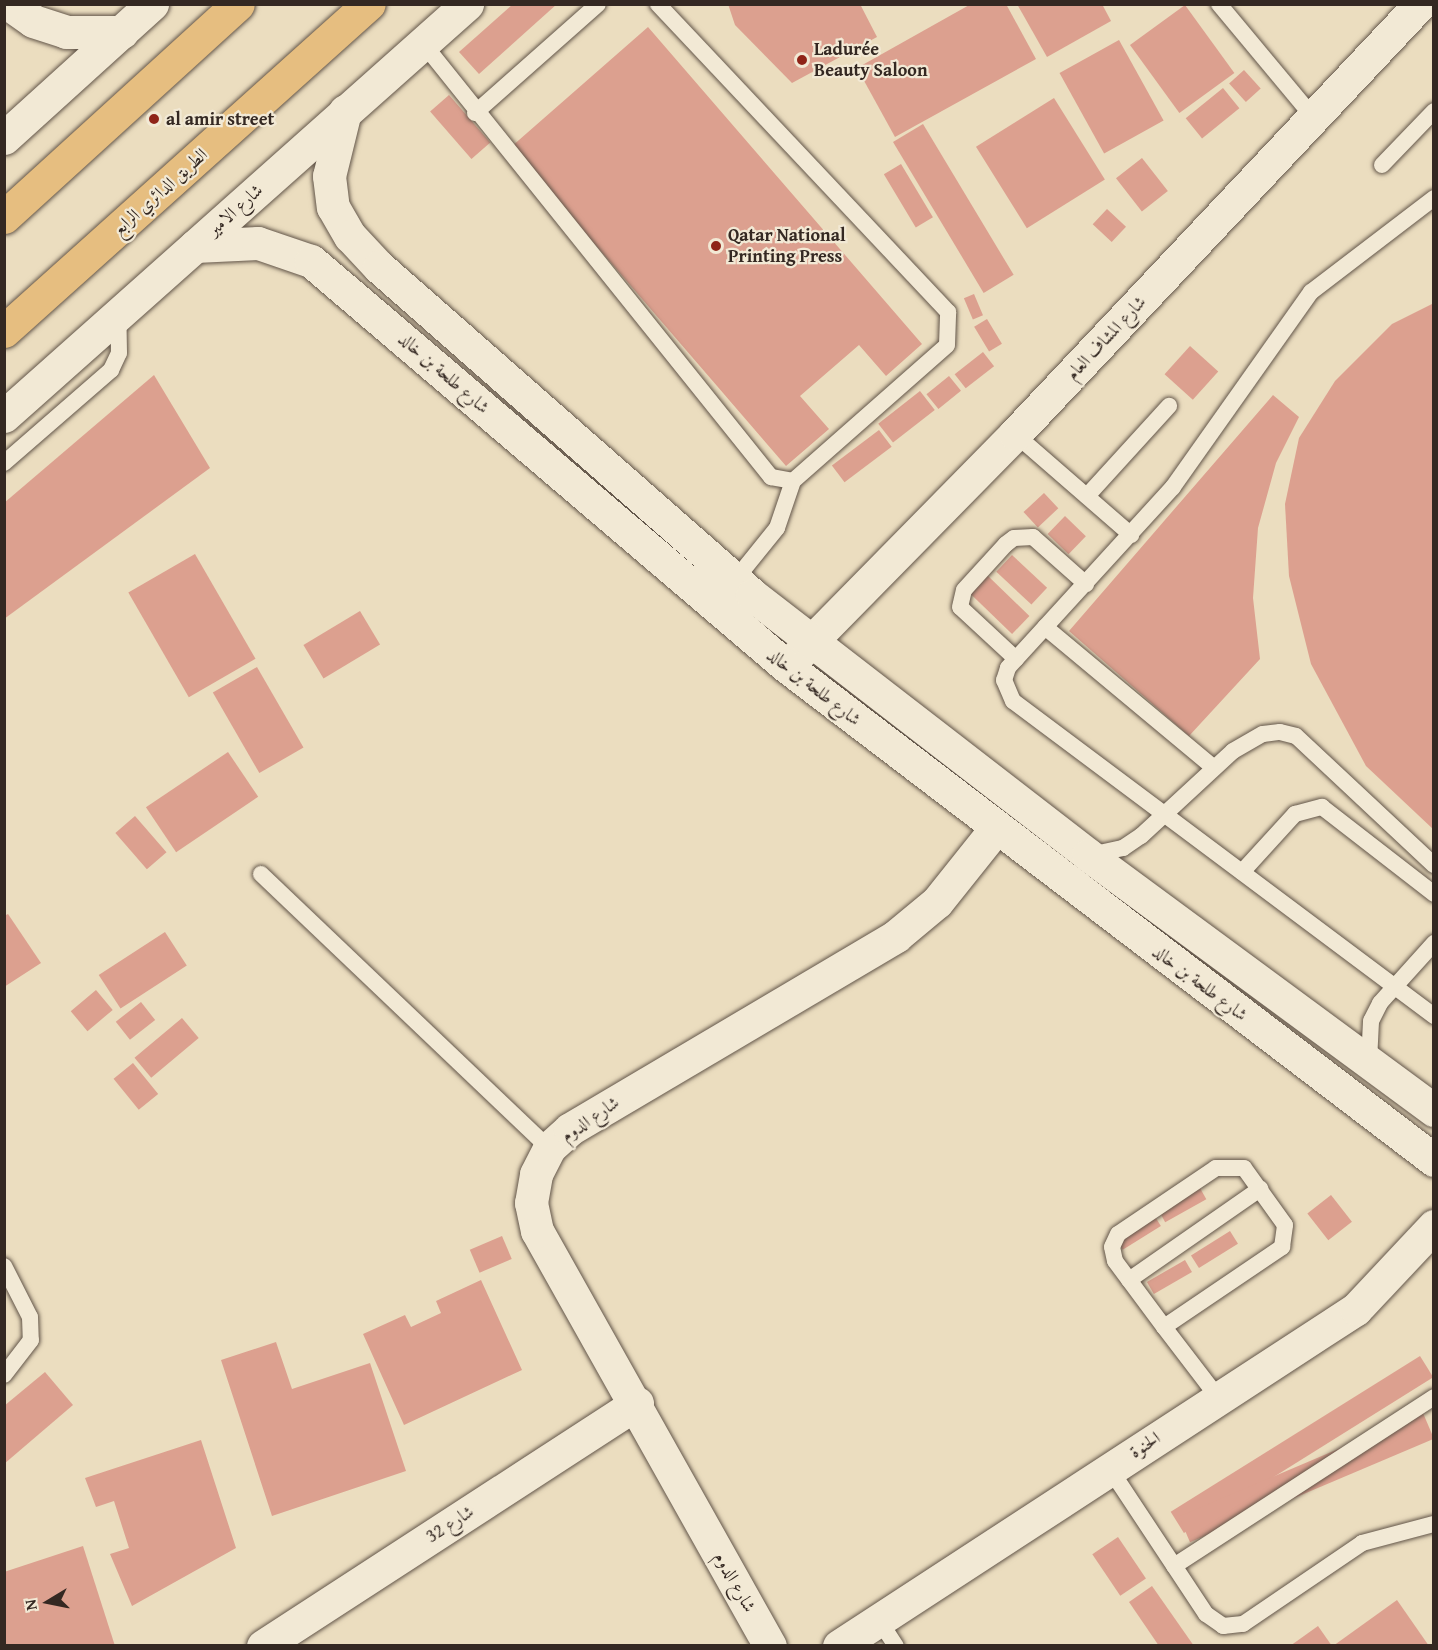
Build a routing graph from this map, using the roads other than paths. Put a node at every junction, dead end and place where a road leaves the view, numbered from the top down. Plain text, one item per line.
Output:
1 (9, 4) edge
2 (152, 4) edge
3 (238, 4) edge
4 (369, 4) edge
5 (466, 4) edge
6 (598, 4) edge
7 (658, 4) edge
8 (1219, 4) edge
9 (1420, 4) edge
10 (1428, 4) edge
11 (1434, 9) edge
12 (122, 32) junction
13 (422, 42) junction
14 (345, 111) junction
15 (1434, 111) edge
16 (475, 113) junction
17 (1314, 118) junction
18 (4, 138) edge
19 (1382, 165) dead end
20 (1434, 198) edge
21 (4, 217) edge
22 (195, 246) junction
23 (118, 315) junction
24 (4, 332) edge
25 (1169, 406) dead end
26 (4, 416) edge
27 (1015, 434) junction
28 (4, 463) edge
29 (793, 482) junction
30 (1087, 496) junction
31 (1131, 535) junction
32 (735, 580) junction
33 (1086, 584) junction
34 (1046, 627) junction
35 (812, 641) junction
36 (1016, 659) junction
37 (786, 666) junction
38 (1214, 768) junction
39 (1164, 814) junction
40 (996, 828) junction
41 (1088, 855) junction
42 (1434, 865) edge
43 (1242, 872) junction
44 (261, 874) dead end
45 (1434, 894) edge
46 (1434, 943) edge
47 (1394, 987) junction
48 (1434, 1016) edge
49 (1369, 1061) junction
50 (1434, 1110) edge
51 (549, 1148) junction
52 (1434, 1160) edge
53 (1260, 1189) junction
54 (1434, 1226) edge
55 (4, 1266) edge
56 (1129, 1280) junction
57 (1164, 1327) junction
58 (4, 1374) edge
59 (1216, 1396) junction
60 (1434, 1397) edge
61 (637, 1403) junction
62 (1110, 1469) junction
63 (1434, 1524) edge
64 (1174, 1566) junction
65 (887, 1633) edge
66 (263, 1646) edge
67 (770, 1646) edge
68 (839, 1646) edge

1 - 12 street
2 - 12 street
3 - 21 highway
4 - 24 highway, الطريق الدائري الرابع
5 - 13 street, شارع الامير
6 - 16 lane
7 - 29 lane
8 - 17 lane
9 - 17 street, شارع المشاف العام
10 - 11 lane
12 - 18 street
13 - 14 street, شارع الامير
13 - 16 lane
14 - 22 street, شارع الامير
14 - 32 street, شارع طلحة بن خالد
15 - 19 lane
16 - 29 lane
17 - 27 street, شارع المشاف العام
20 - 31 lane
22 - 23 street, شارع الامير
22 - 37 street, شارع طلحة بن خالد
23 - 26 street, شارع الامير
23 - 28 lane
25 - 30 lane
27 - 30 lane
27 - 35 street, شارع المشاف العام
29 - 32 lane
30 - 31 lane
31 - 33 lane
32 - 35 street, شارع طلحة بن خالد
33 - 34 lane
33 - 36 lane
34 - 36 lane
34 - 38 lane
35 - 37 street, شارع المشاف العام
35 - 41 street, شارع طلحة بن خالد
36 - 39 lane
37 - 40 street, شارع طلحة بن خالد
38 - 39 lane
38 - 42 lane
39 - 41 lane
39 - 43 lane
40 - 51 street, شارع الدوم
40 - 52 street, شارع طلحة بن خالد
41 - 49 street, شارع طلحة بن خالد
43 - 45 lane
43 - 47 lane
44 - 51 lane
46 - 47 lane
47 - 48 lane
47 - 49 lane
49 - 50 street, شارع طلحة بن خالد
51 - 61 street, شارع الدوم
53 - 56 lane
53 - 56 lane
53 - 57 lane
54 - 59 street, الحنوة
55 - 58 lane
56 - 57 lane
57 - 59 lane
59 - 62 street, الحنوة
60 - 64 lane
61 - 66 street, شارع 32
61 - 67 street, شارع الدوم
62 - 64 lane
62 - 65 street, الحنوة
63 - 64 lane
65 - 68 street, الحنوة

